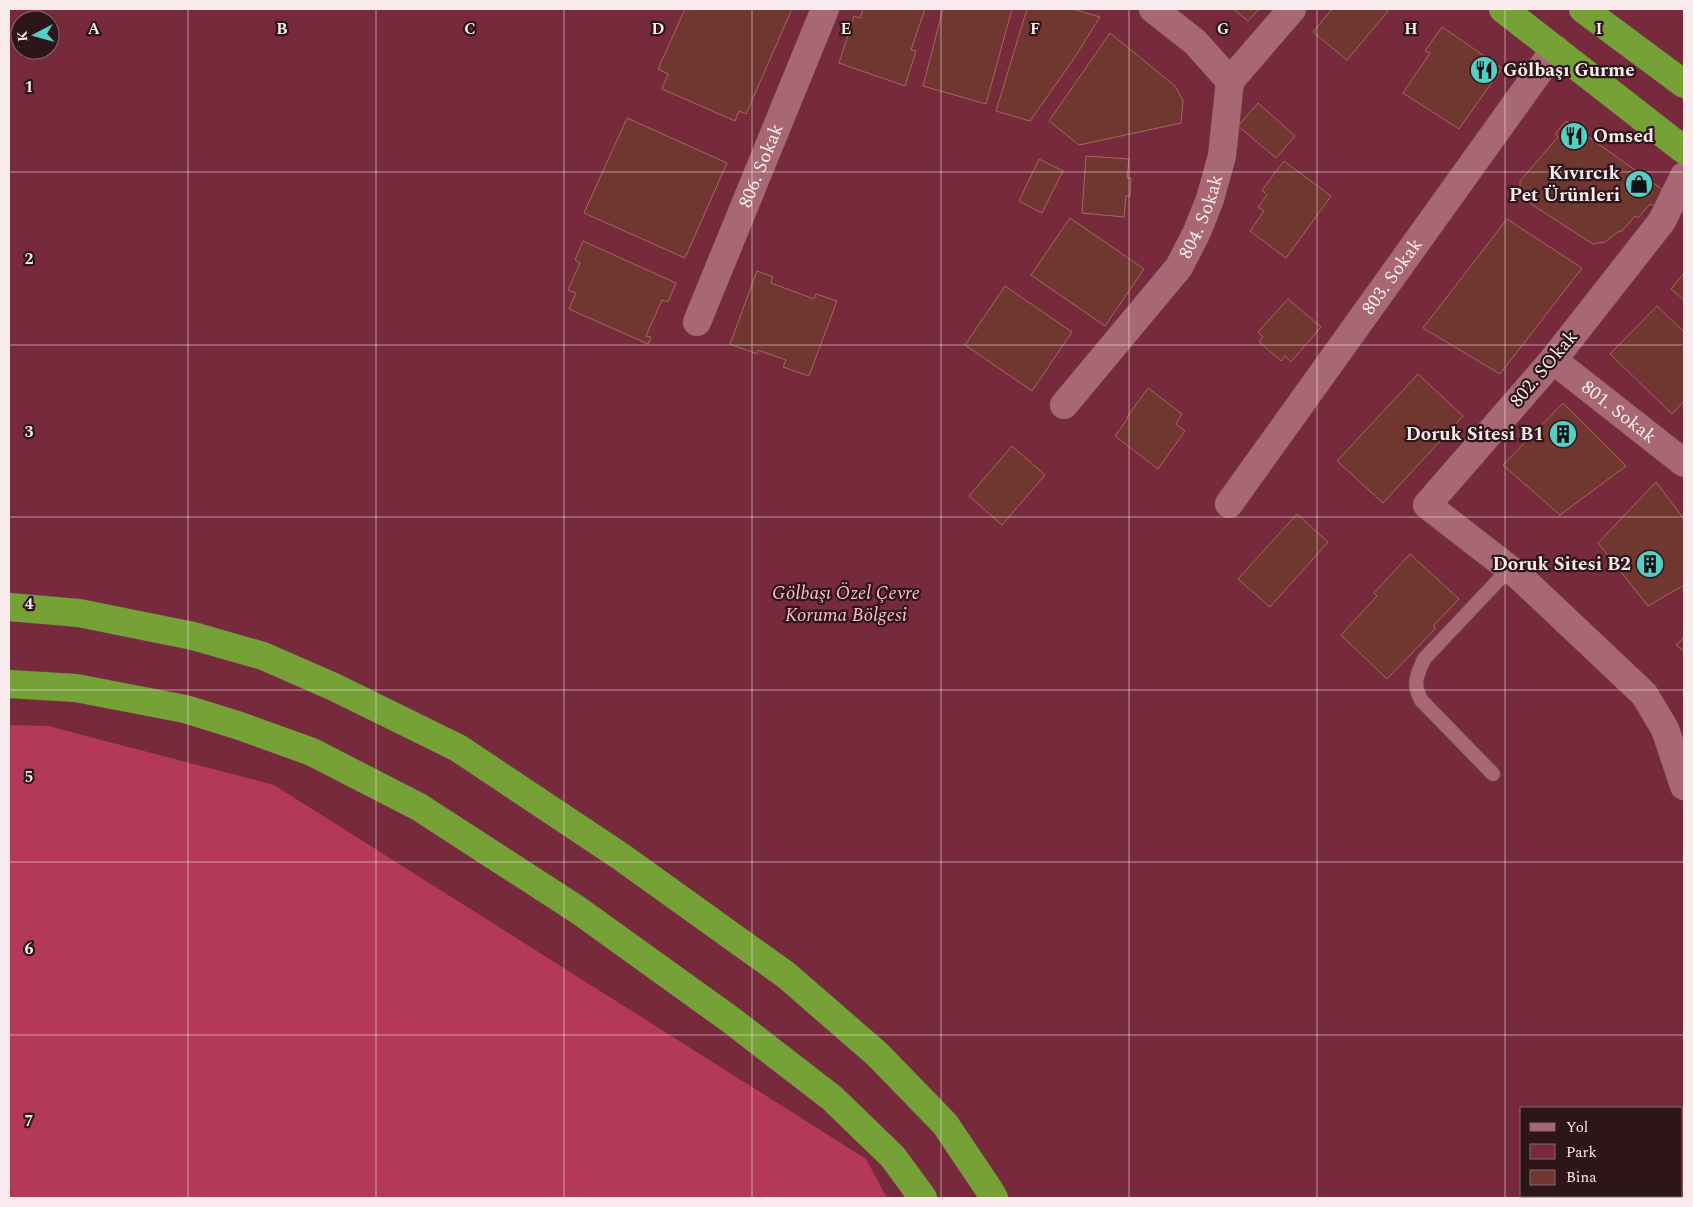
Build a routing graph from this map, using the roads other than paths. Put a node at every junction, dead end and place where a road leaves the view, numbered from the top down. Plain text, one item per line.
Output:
1 (825, 9) edge
2 (1153, 9) edge
3 (1292, 9) edge
4 (1503, 9) edge
5 (1583, 9) edge
6 (1555, 49) junction
7 (1230, 81) junction
8 (1684, 84) edge
9 (1684, 150) edge
10 (1684, 176) edge
11 (697, 322) dead end
12 (1553, 360) junction
13 (1064, 405) dead end
14 (1684, 463) edge
15 (1229, 504) dead end
16 (1509, 569) junction
17 (9, 607) edge
18 (9, 684) edge
19 (1494, 774) dead end
20 (1684, 786) edge
21 (923, 1198) edge
22 (994, 1198) edge

1 - 11 street, 806. Sokak
2 - 7 street
3 - 7 street
4 - 6 highway
5 - 8 highway
6 - 9 highway
6 - 15 street, 803. Sokak
7 - 13 street, 804. Sokak
10 - 12 street, 802. SOkak
12 - 14 street, 801. Sokak
12 - 16 street, 802. SOkak
16 - 19 lane
16 - 20 street, 802. SOkak
17 - 22 highway
18 - 21 highway

